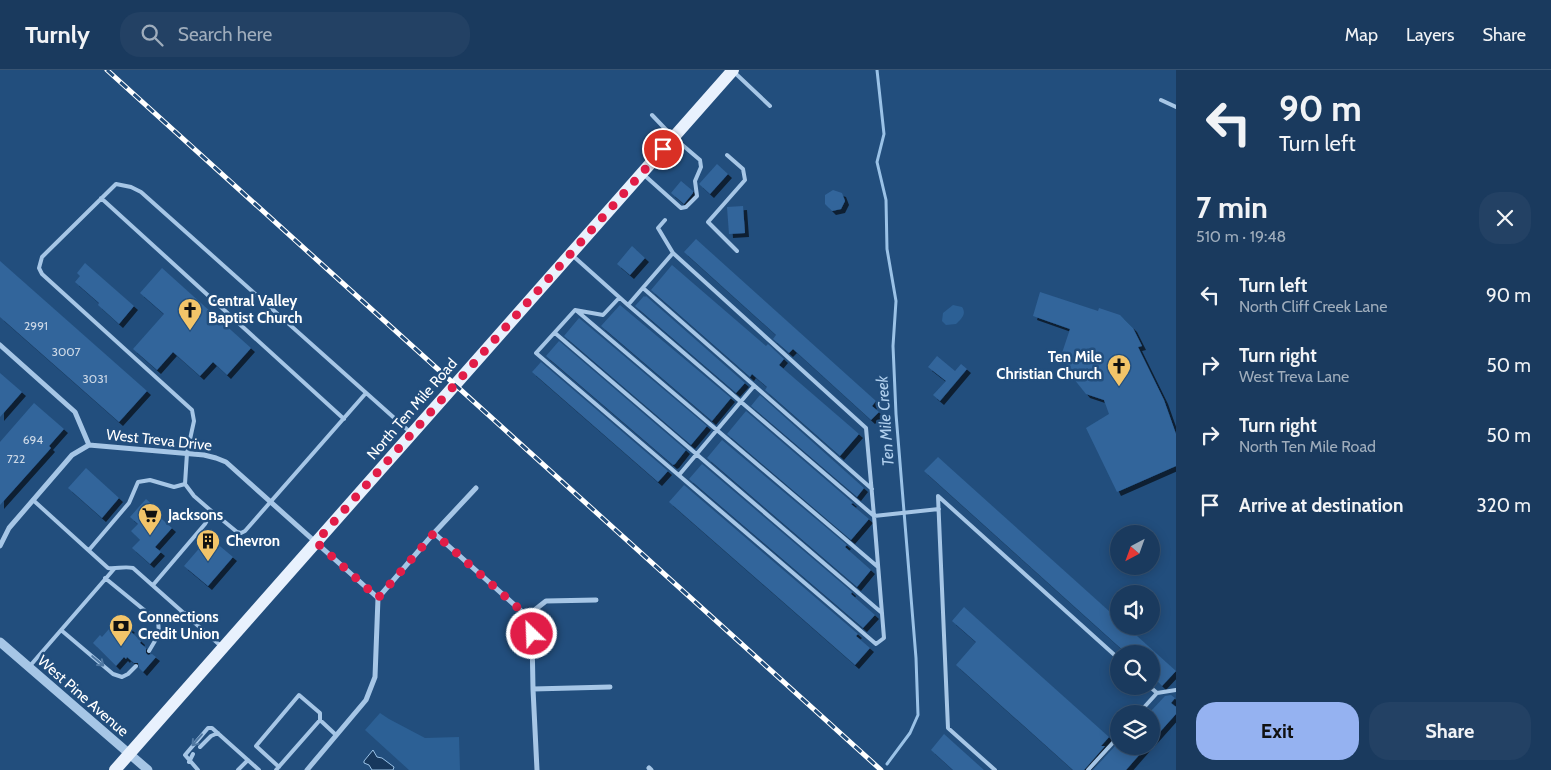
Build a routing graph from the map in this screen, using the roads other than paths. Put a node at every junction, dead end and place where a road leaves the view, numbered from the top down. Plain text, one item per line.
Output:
1 (732, 70) edge
2 (1161, 100) dead end
3 (770, 106) dead end
4 (1176, 106) edge
5 (652, 115) dead end
6 (674, 137) junction
7 (727, 155) dead end
8 (642, 173) junction
9 (101, 198) junction
10 (665, 220) dead end
11 (737, 251) dead end
12 (673, 252) junction
13 (571, 254) junction
14 (642, 288) junction
15 (619, 298) junction
16 (628, 306) junction
17 (576, 310) junction
18 (555, 333) junction
19 (0, 345) edge
20 (754, 386) junction
21 (366, 393) junction
22 (740, 402) junction
23 (344, 419) junction
24 (717, 430) junction
25 (412, 433) junction
26 (89, 445) junction
27 (187, 453) junction
28 (696, 454) junction
29 (678, 475) junction
30 (185, 484) junction
31 (476, 488) dead end
32 (872, 489) junction
33 (33, 500) junction
34 (271, 502) junction
35 (209, 509) junction
36 (939, 510) junction
37 (874, 516) junction
38 (434, 533) junction
39 (316, 542) junction
40 (0, 546) edge
41 (89, 550) junction
42 (878, 568) junction
43 (114, 569) junction
44 (105, 578) junction
45 (153, 586) junction
46 (378, 598) junction
47 (596, 600) dead end
48 (185, 613) junction
49 (882, 613) junction
50 (527, 616) junction
51 (158, 619) junction
52 (61, 630) junction
53 (0, 642) edge
54 (223, 647) junction
55 (149, 651) dead end
56 (1110, 651) edge
57 (136, 666) dead end
58 (29, 668) junction
59 (610, 687) dead end
60 (533, 689) junction
61 (1176, 690) edge
62 (1160, 693) edge
63 (1155, 695) edge
64 (1146, 705) edge
65 (320, 720) junction
66 (218, 733) junction
67 (336, 735) junction
68 (1110, 746) edge
69 (200, 747) dead end
70 (129, 753) junction
71 (193, 754) dead end
72 (248, 760) junction
73 (190, 762) junction
74 (278, 768) edge
75 (115, 770) edge
76 (148, 770) edge
77 (198, 770) edge
78 (238, 770) edge
79 (259, 770) edge
80 (307, 770) edge
81 (537, 770) edge
82 (995, 770) edge
83 (1088, 770) edge

1 - 3 lane
1 - 6 main road, North Ten Mile Road
2 - 4 lane
5 - 6 lane
6 - 8 main road, North Ten Mile Road
6 - 8 lane
7 - 11 lane
8 - 13 main road, North Ten Mile Road
9 - 21 lane
9 - 23 lane
9 - 27 lane
10 - 12 lane
12 - 14 lane
12 - 32 lane
13 - 15 lane
13 - 25 main road, North Ten Mile Road
14 - 16 lane
14 - 20 lane
15 - 16 lane
15 - 17 lane
16 - 22 lane
17 - 18 lane
17 - 24 lane
18 - 28 lane
18 - 29 lane
19 - 26 street
20 - 22 lane
20 - 32 lane
21 - 23 lane
21 - 25 lane
22 - 24 lane
22 - 37 lane
23 - 34 lane
24 - 28 lane
24 - 42 lane
25 - 39 main road, North Ten Mile Road
26 - 27 street, West Treva Drive
26 - 33 street
27 - 30 lane
27 - 34 street, West Treva Drive
28 - 29 lane
28 - 49 lane
29 - 49 lane
30 - 35 lane
30 - 41 lane
31 - 38 street
32 - 37 lane
33 - 40 street
33 - 41 lane
34 - 35 lane
34 - 39 street, West Treva Drive
35 - 45 lane
36 - 37 lane
36 - 56 lane
36 - 82 lane
37 - 42 lane
38 - 46 street
38 - 50 street
39 - 46 street, West Treva Drive
39 - 54 main road, North Ten Mile Road
41 - 43 lane
42 - 49 lane
43 - 44 lane
43 - 45 lane
44 - 51 lane
44 - 52 lane
45 - 48 lane
46 - 67 street
47 - 50 street
48 - 51 lane
48 - 54 lane
50 - 60 street
51 - 55 lane
52 -> 57 lane
52 - 58 lane
53 - 58 street, West Pine Avenue
54 - 70 main road, North Ten Mile Road
58 - 70 street, West Pine Avenue
59 - 60 street
60 - 81 street
61 - 62 lane
63 - 64 lane
65 - 67 lane
65 - 74 lane
65 - 74 lane
66 - 69 lane
66 - 72 lane
66 -> 73 lane
67 - 80 street
68 - 83 lane
70 - 75 main road, North Ten Mile Road
70 - 76 street, West Pine Avenue
71 - 73 lane
72 - 78 lane
72 - 79 lane
73 - 77 lane

